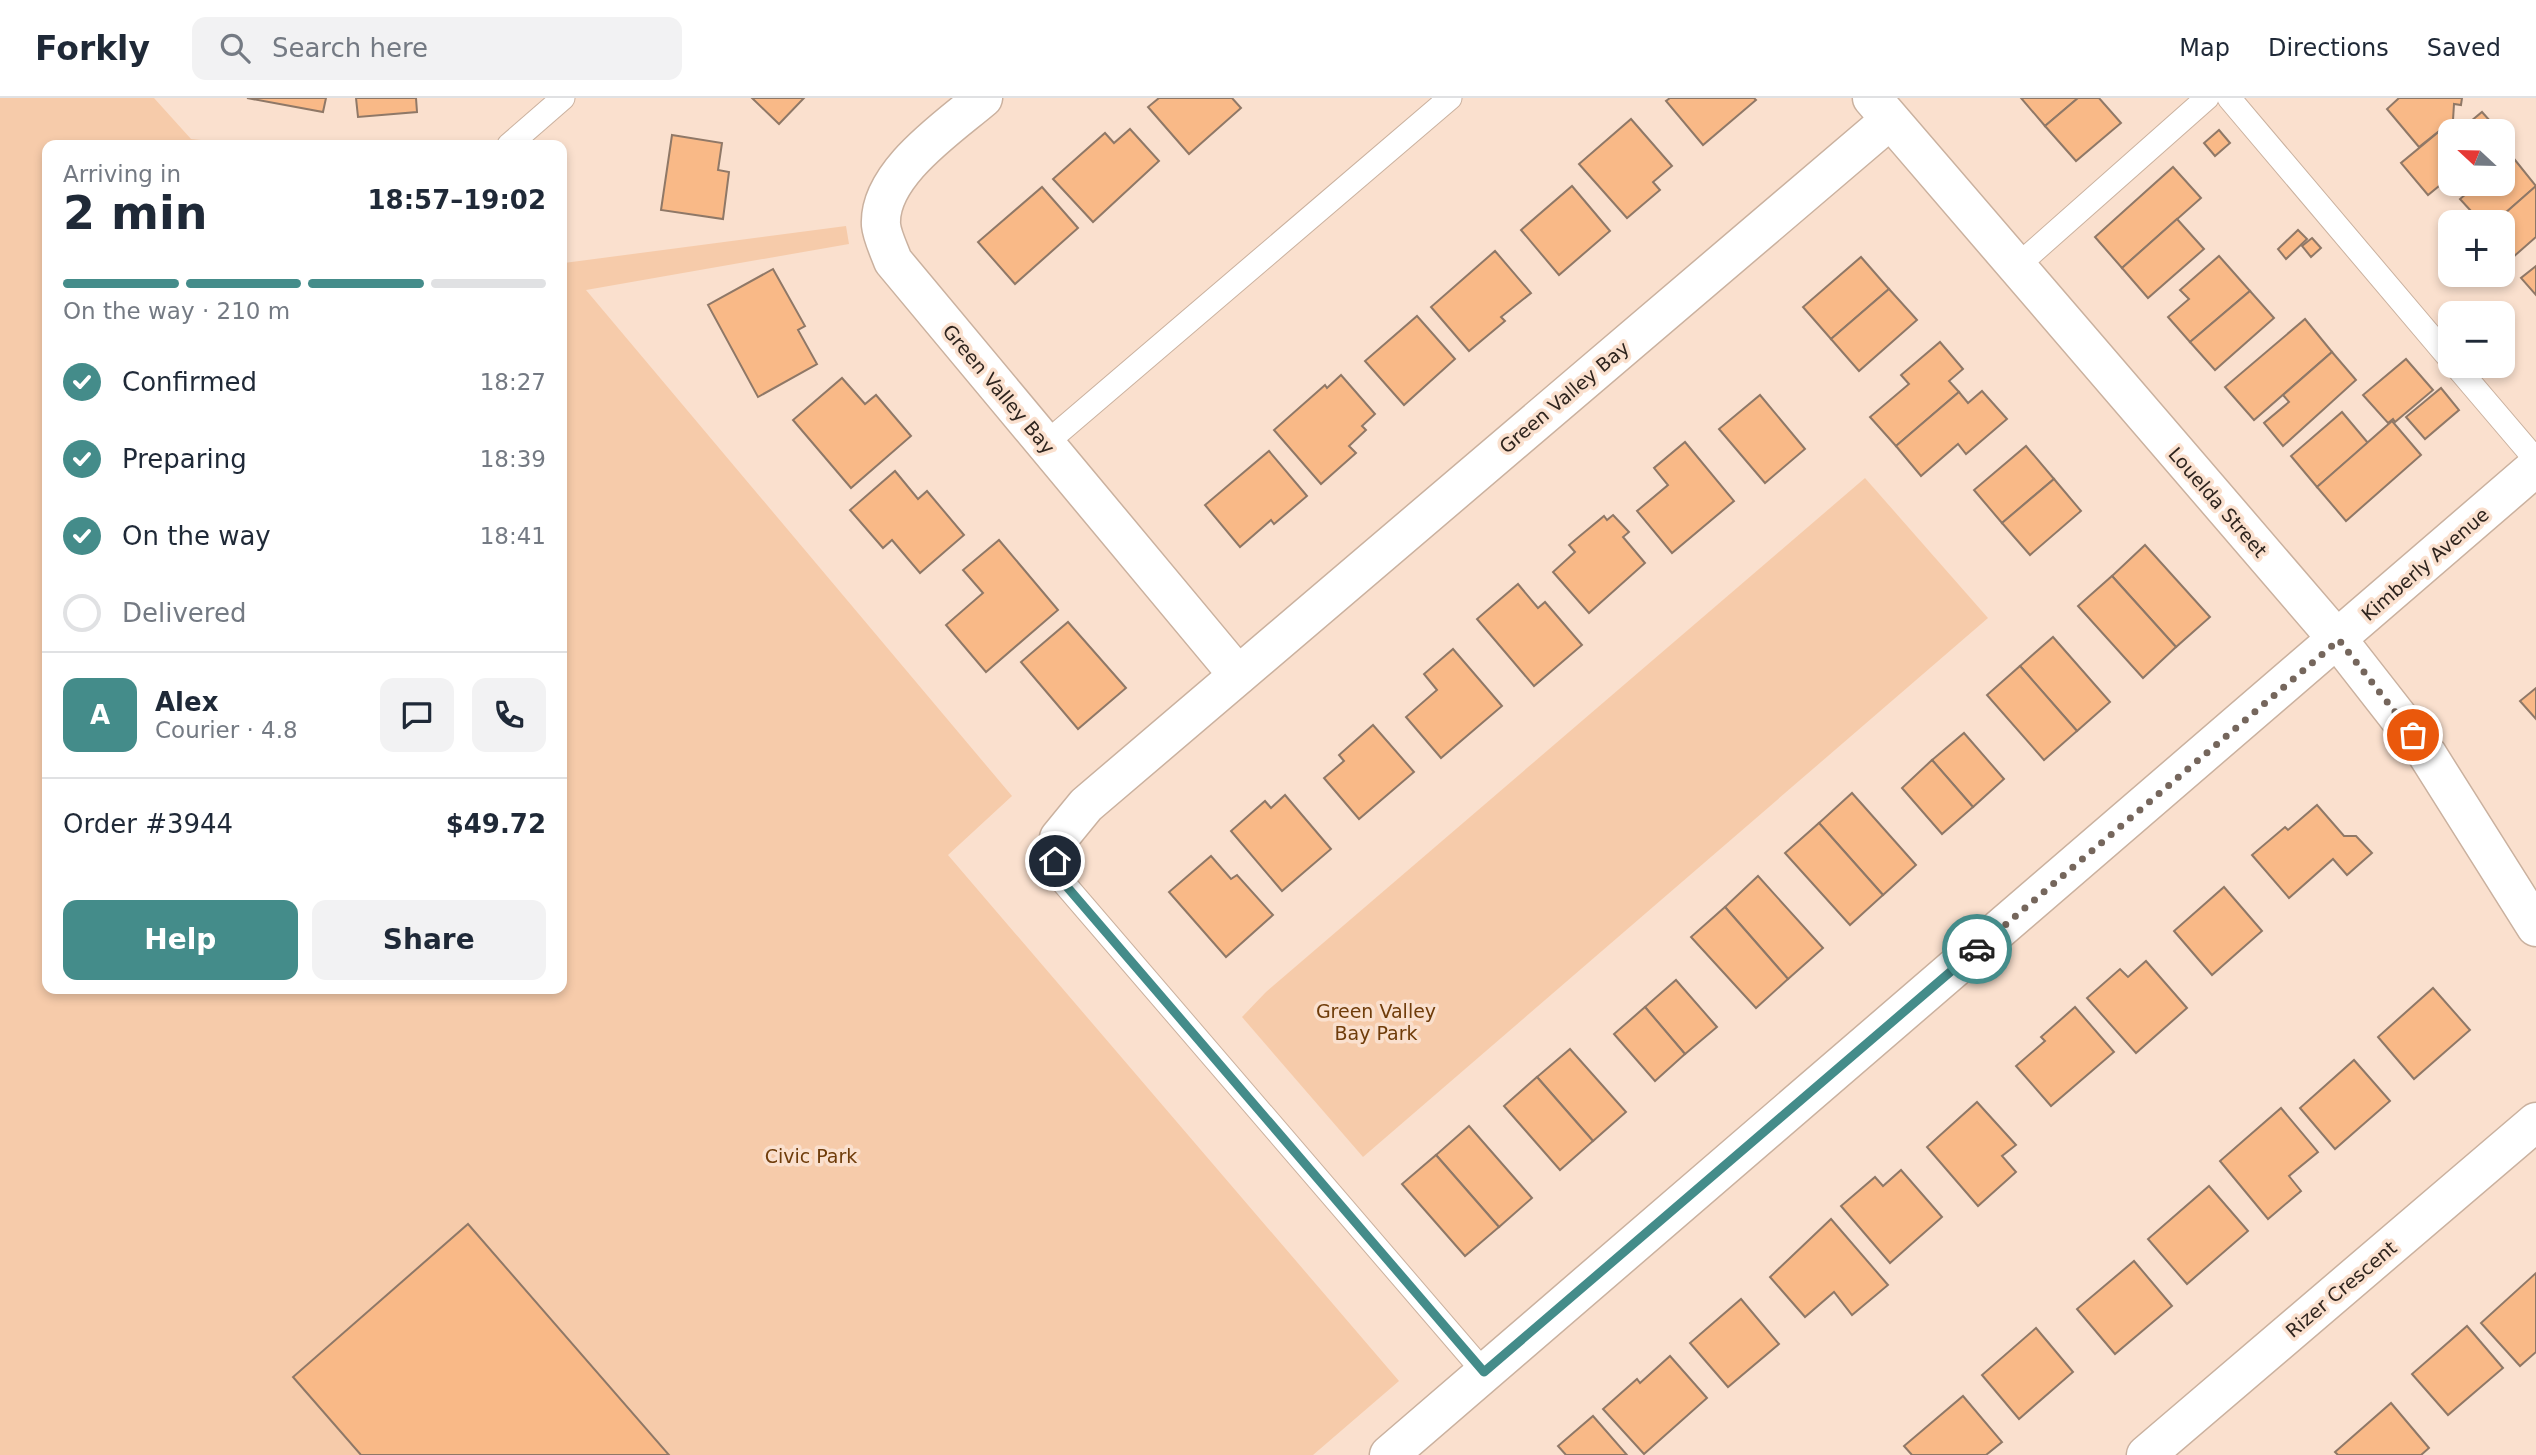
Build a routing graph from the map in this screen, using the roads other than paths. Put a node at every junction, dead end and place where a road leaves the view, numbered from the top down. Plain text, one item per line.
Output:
1 (564, 98) edge
2 (983, 98) edge
3 (1450, 98) edge
4 (2207, 98) edge
5 (2229, 98) edge
6 (1881, 109) edge
7 (515, 140) edge
8 (2016, 267) junction
9 (2438, 345) edge
10 (2466, 378) edge
11 (1045, 444) junction
12 (2536, 460) edge
13 (2536, 467) edge
14 (2339, 640) junction
15 (1238, 675) junction
16 (1059, 838) joint
17 (2536, 927) edge
18 (2536, 1122) edge
19 (1484, 1372) junction
20 (1389, 1455) edge
21 (2146, 1455) edge

1 - 7 lane
2 - 11 street, Green Valley Bay
3 - 11 lane
4 - 8 lane
5 - 9 lane
6 - 8 street, Louelda Street
6 - 15 street, Green Valley Bay
8 - 14 street, Louelda Street
10 - 12 lane
11 - 15 street, Green Valley Bay
13 - 14 street, Kimberly Avenue
14 - 17 street, Louelda Street
14 - 19 street, Kimberly Avenue
15 - 16 street, Green Valley Bay
16 - 19 lane
18 - 21 street, Rizer Crescent
19 - 20 street, Kimberly Avenue

